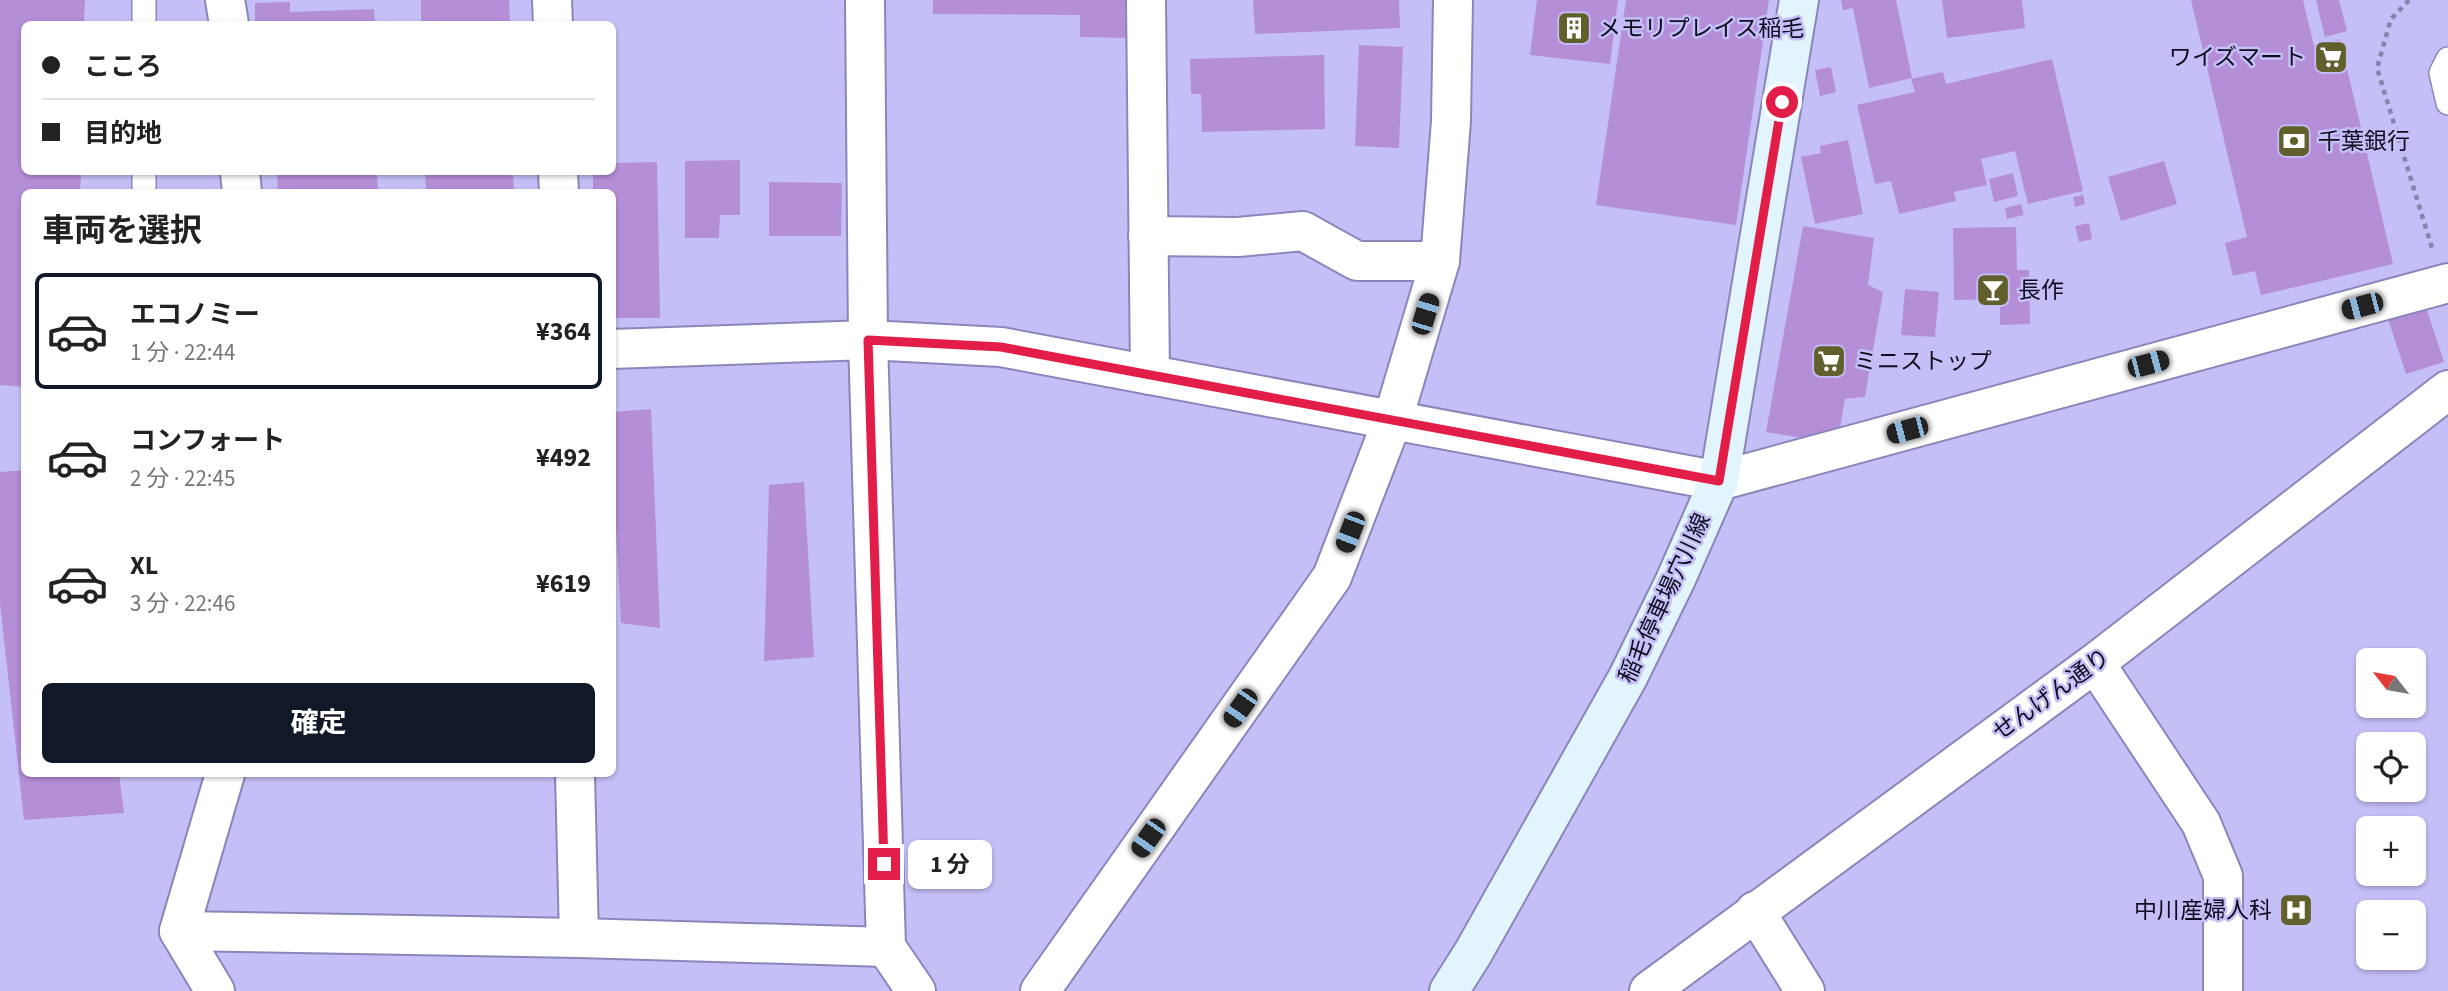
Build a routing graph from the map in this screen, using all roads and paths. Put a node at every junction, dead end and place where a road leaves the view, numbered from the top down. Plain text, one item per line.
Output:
1 (144, 0) edge
2 (225, 0) edge
3 (552, 0) edge
4 (865, 0) edge
5 (1146, 0) edge
6 (1452, 0) edge
7 (1799, 0) edge
8 (2409, 0) edge
9 (144, 21) edge
10 (228, 21) edge
11 (553, 21) edge
12 (2448, 59) edge
13 (2448, 103) edge
14 (1148, 236) junction
15 (1440, 261) junction
16 (2446, 284) edge
17 (868, 340) junction
18 (616, 349) edge
19 (1150, 375) junction
20 (2448, 390) edge
21 (1393, 419) junction
22 (1719, 481) junction
23 (2095, 663) junction
24 (224, 777) edge
25 (575, 777) edge
26 (1755, 911) junction
27 (179, 931) junction
28 (579, 938) junction
29 (886, 947) junction
30 (215, 991) edge
31 (916, 991) edge
32 (1040, 991) edge
33 (1449, 991) edge
34 (1648, 991) edge
35 (1805, 991) edge
36 (2223, 991) edge

1 - 9 lane
2 - 10 street
3 - 11 street
4 - 17 street
5 - 14 street
6 - 15 street
7 - 22 main road, 稲毛停車場穴川線
8 - 16 path
12 - 13 lane
14 - 15 street
14 - 19 street
15 - 21 street
16 - 22 street
17 - 18 street
17 - 19 street
17 - 29 street
19 - 21 street
20 - 23 street, せんげん通り
21 - 22 street
21 - 32 street
22 - 33 main road, 稲毛停車場穴川線
23 - 26 street, せんげん通り
23 - 36 street
24 - 27 street
25 - 28 street
26 - 34 street, せんげん通り
26 - 35 street
27 - 28 street
27 - 30 street
28 - 29 street
29 - 31 street

